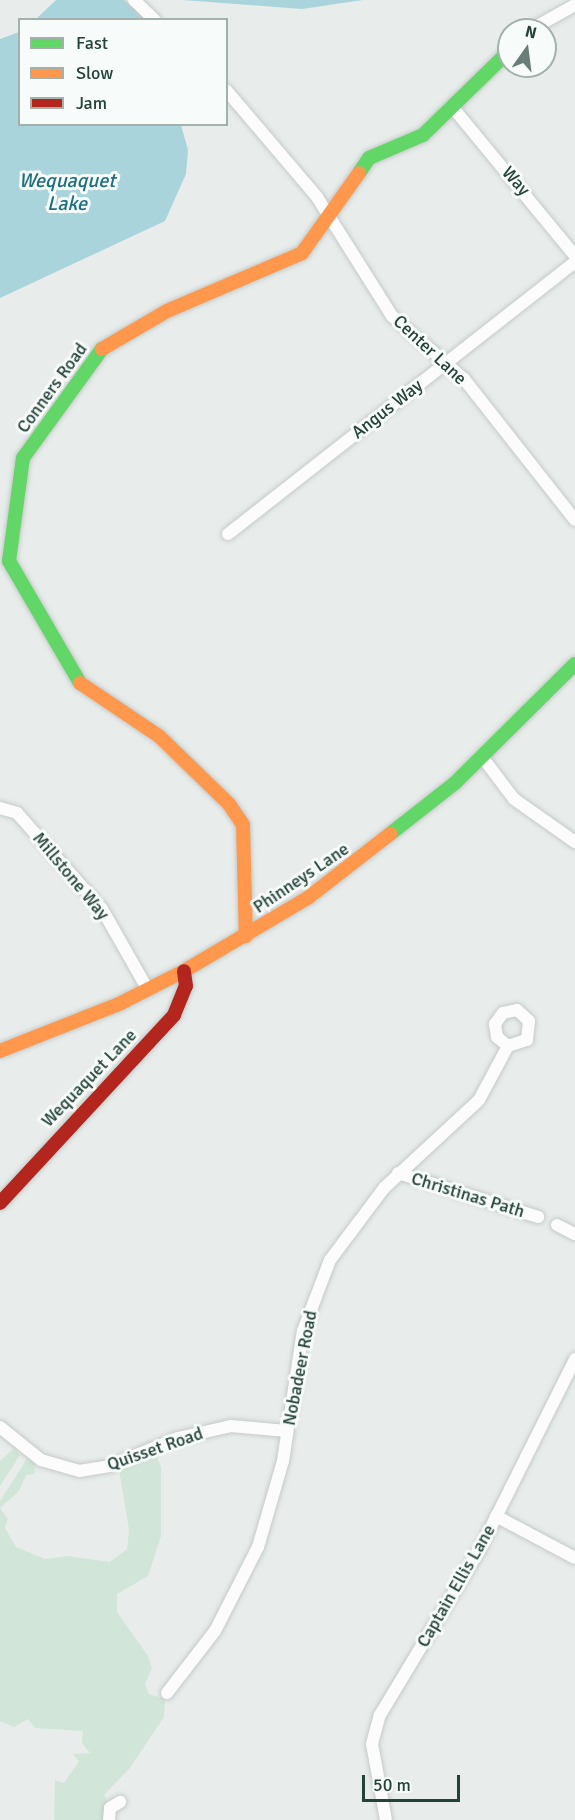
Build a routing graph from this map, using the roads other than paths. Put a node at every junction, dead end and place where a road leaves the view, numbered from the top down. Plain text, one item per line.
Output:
1 (134, 0) edge
2 (575, 5) edge
3 (153, 18) edge
4 (552, 18) edge
5 (497, 64) edge
6 (228, 92) edge
7 (454, 109) junction
8 (329, 214) junction
9 (575, 256) edge
10 (575, 262) edge
11 (447, 363) junction
12 (575, 520) edge
13 (228, 534) dead end
14 (575, 664) edge
15 (483, 758) junction
16 (0, 808) edge
17 (575, 842) edge
18 (246, 936) junction
19 (184, 971) junction
20 (148, 990) junction
21 (508, 1046) dead end
22 (0, 1051) edge
23 (398, 1173) junction
24 (0, 1203) edge
25 (538, 1217) dead end
26 (557, 1225) dead end
27 (575, 1234) edge
28 (575, 1359) edge
29 (0, 1427) edge
30 (287, 1431) junction
31 (496, 1516) junction
32 (575, 1558) edge
33 (167, 1693) dead end
34 (120, 1802) dead end
35 (109, 1820) edge
36 (386, 1820) edge

1 - 3 street
2 - 4 street
5 - 7 street, Conners Road
6 - 8 street, Center Lane
7 - 8 street, Conners Road
7 - 9 street, Way
8 - 11 street, Center Lane
8 - 18 street, Conners Road
10 - 11 street, Angus Way
11 - 12 street, Center Lane
11 - 13 street, Angus Way
14 - 15 street, Phinneys Lane
15 - 17 street
15 - 18 street, Phinneys Lane
16 - 20 street, Millstone Way
18 - 19 street, Phinneys Lane
19 - 20 street, Phinneys Lane
19 - 24 street, Wequaquet Lane
20 - 22 street, Phinneys Lane
21 - 23 street, Nobadeer Road
23 - 25 street, Christinas Path
23 - 30 street, Nobadeer Road
26 - 27 street
28 - 31 street, Captain Ellis Lane
29 - 30 street, Quisset Road
30 - 33 street, Nobadeer Road
31 - 32 street
31 - 36 street, Captain Ellis Lane
34 - 35 street

